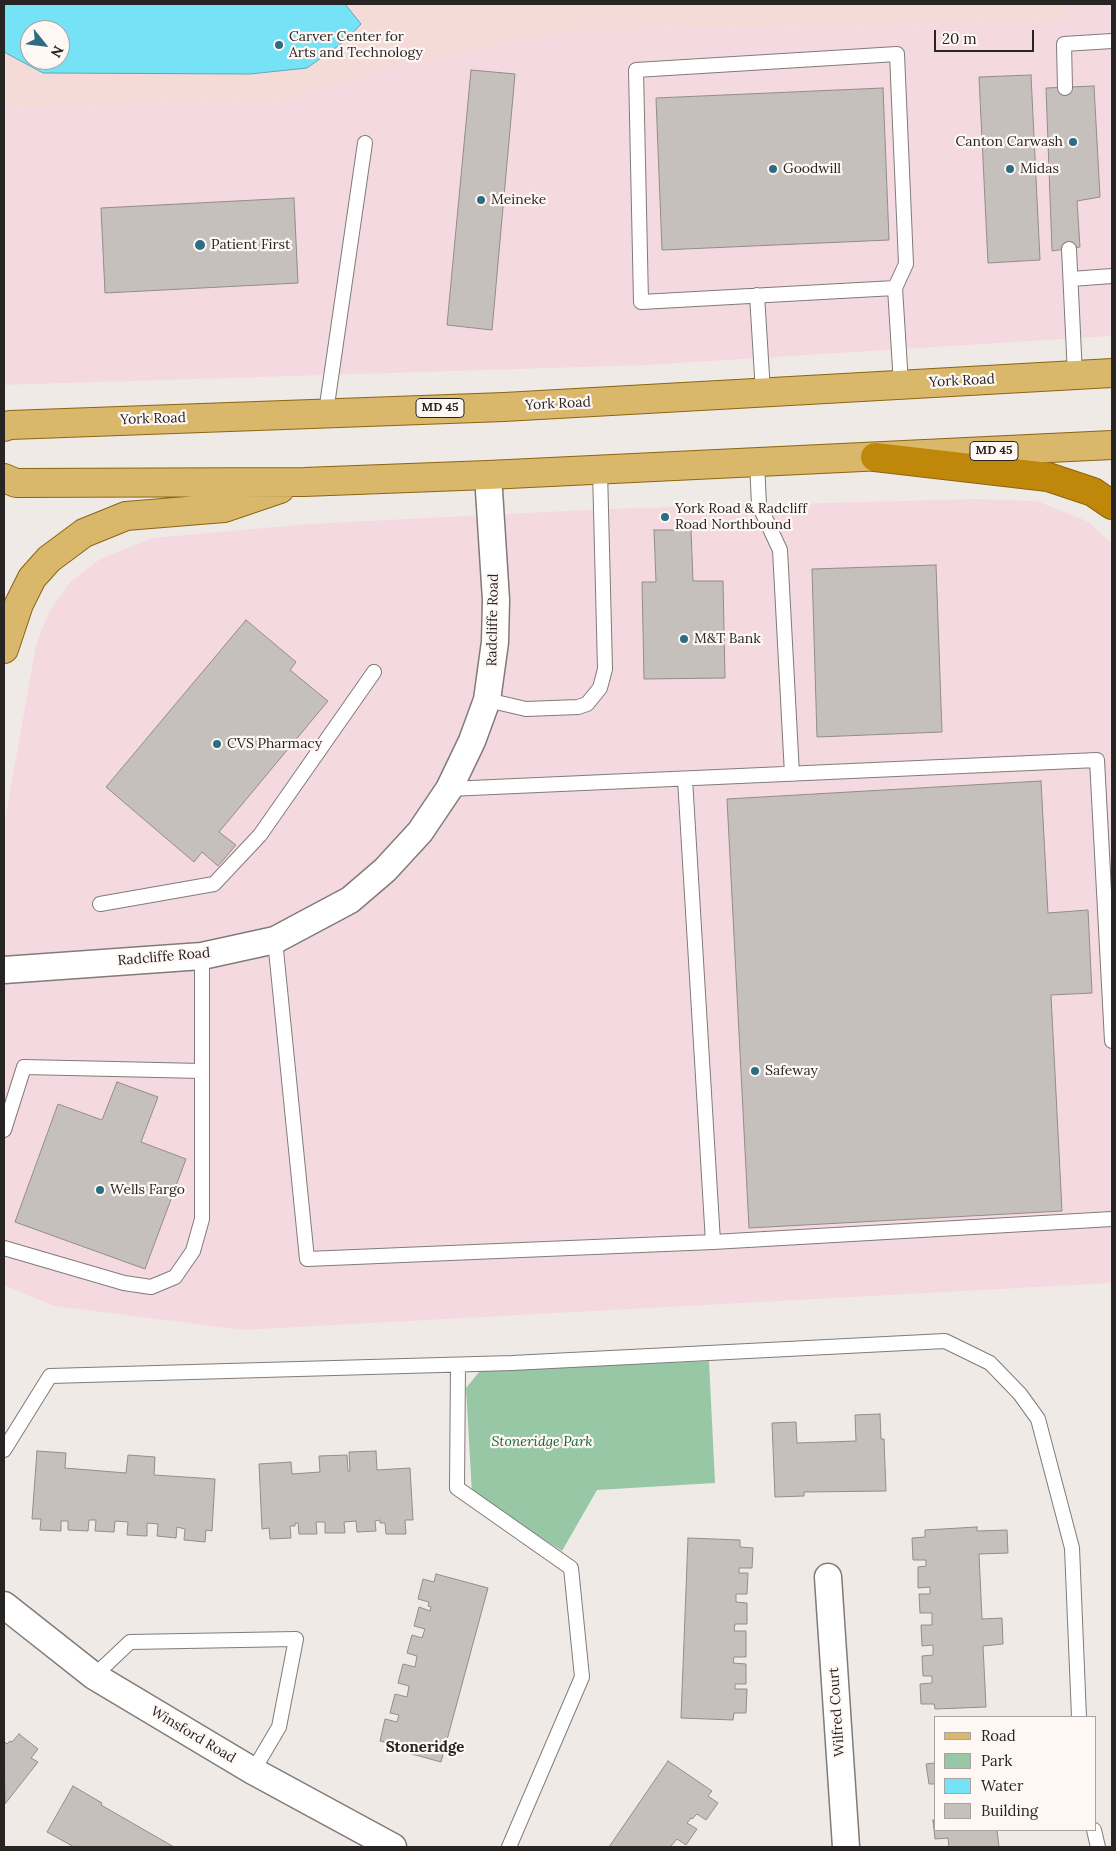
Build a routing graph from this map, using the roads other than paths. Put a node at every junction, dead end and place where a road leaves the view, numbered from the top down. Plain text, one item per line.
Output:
1 (1112, 41) edge
2 (1065, 88) dead end
3 (365, 143) dead end
4 (1069, 249) dead end
5 (1112, 276) edge
6 (1071, 279) junction
7 (895, 288) junction
8 (757, 295) junction
9 (1112, 373) edge
10 (1075, 375) junction
11 (901, 384) junction
12 (763, 392) junction
13 (326, 412) junction
14 (4, 427) edge
15 (1112, 445) edge
16 (876, 457) junction
17 (757, 462) junction
18 (600, 470) junction
19 (488, 475) junction
20 (4, 478) edge
21 (304, 482) junction
22 (1112, 505) edge
23 (4, 649) edge
24 (374, 672) dead end
25 (486, 700) junction
26 (792, 774) junction
27 (685, 779) junction
28 (449, 789) junction
29 (100, 904) dead end
30 (275, 940) junction
31 (202, 956) junction
32 (4, 970) edge
33 (1112, 1042) edge
34 (202, 1071) junction
35 (4, 1130) edge
36 (1112, 1219) edge
37 (713, 1242) junction
38 (4, 1248) edge
39 (458, 1365) junction
40 (4, 1450) edge
41 (828, 1576) dead end
42 (4, 1605) edge
43 (94, 1676) junction
44 (1079, 1716) edge
45 (253, 1771) junction
46 (1094, 1831) edge
47 (393, 1847) edge
48 (509, 1847) edge
49 (846, 1847) edge
50 (1098, 1847) edge

1 - 2 lane
3 - 13 lane
4 - 6 lane
5 - 6 lane
6 - 10 lane
7 - 8 lane
7 - 8 lane
7 - 11 lane
8 - 12 lane
9 - 10 main road, York Road / MD 45
10 - 11 main road, York Road / MD 45
11 - 12 main road, York Road / MD 45
12 - 13 main road, York Road / MD 45
13 - 14 main road, York Road / MD 45
15 - 16 main road, MD 45
16 - 17 main road, MD 45
16 - 22 highway
17 - 18 main road, MD 45
17 - 26 lane
18 - 19 main road, MD 45
18 - 25 lane
19 - 21 main road, MD 45
19 - 25 street, Radcliffe Road
20 - 21 main road, MD 45
21 - 23 main road
24 - 29 lane
25 - 28 street, Radcliffe Road
26 - 27 lane
26 - 33 lane
27 - 28 lane
27 - 37 lane
28 - 30 street, Radcliffe Road
30 - 31 street, Radcliffe Road
30 - 37 lane
31 - 32 street, Radcliffe Road
31 - 34 lane
34 - 35 lane
34 - 38 lane
36 - 37 lane
39 - 40 lane
39 - 44 lane
39 - 48 lane
41 - 49 street, Wilfred Court
42 - 43 street, Winsford Road
43 - 45 street, Winsford Road
43 - 45 lane
45 - 47 street, Winsford Road
46 - 50 lane

